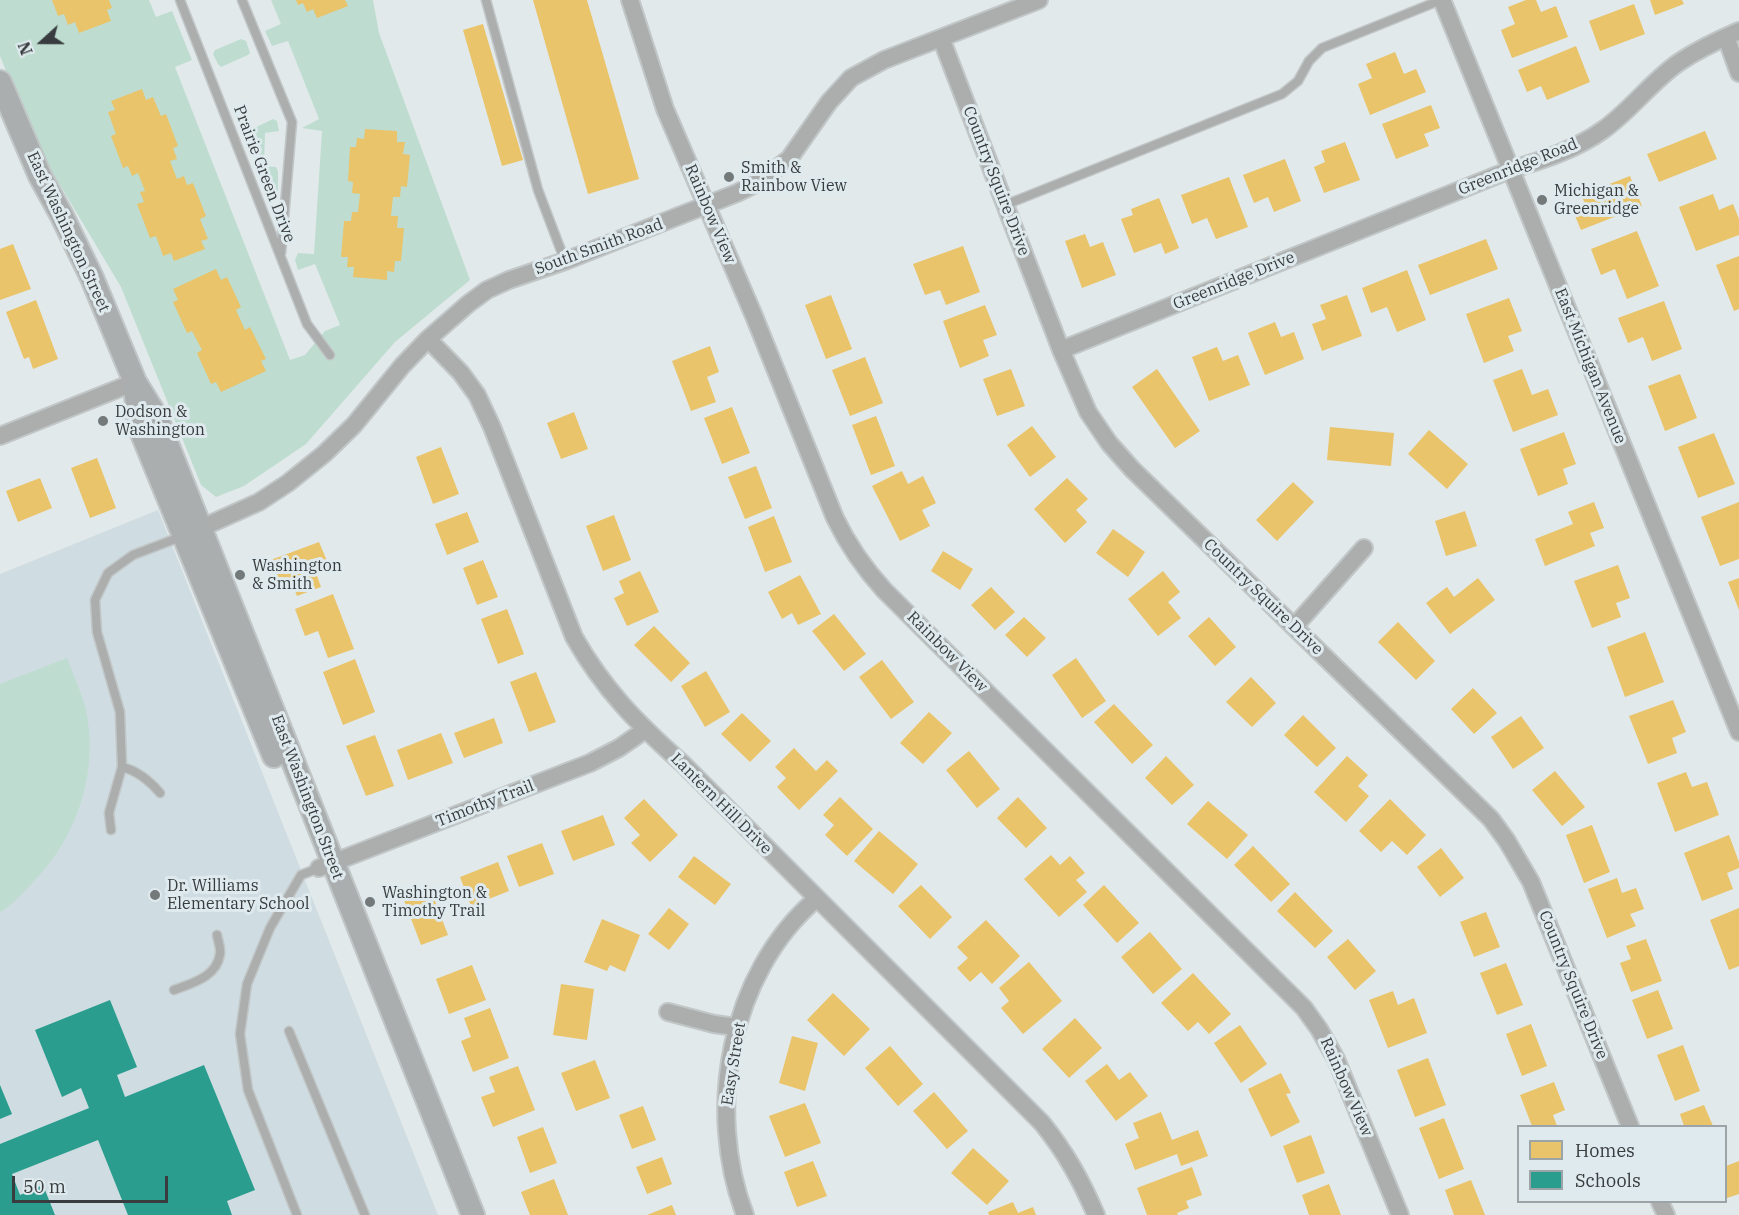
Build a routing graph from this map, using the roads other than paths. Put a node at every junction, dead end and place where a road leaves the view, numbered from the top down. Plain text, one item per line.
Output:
1 (180, 0) edge
2 (242, 0) edge
3 (486, 0) edge
4 (630, 0) edge
5 (1039, 0) edge
6 (1441, 0) edge
7 (1732, 34) edge
8 (941, 38) junction
9 (1739, 73) edge
10 (0, 82) edge
11 (1510, 170) junction
12 (1005, 205) junction
13 (707, 206) junction
14 (1407, 212) joint
15 (281, 257) junction
16 (565, 261) junction
17 (428, 339) junction
18 (1061, 350) junction
19 (330, 355) dead end
20 (135, 382) junction
21 (0, 436) edge
22 (192, 532) junction
23 (1364, 548) dead end
24 (1294, 627) junction
25 (645, 730) junction
26 (1739, 732) edge
27 (122, 767) junction
28 (160, 793) dead end
29 (111, 830) dead end
30 (326, 865) junction
31 (816, 899) junction
32 (217, 935) dead end
33 (174, 990) dead end
34 (668, 1012) dead end
35 (736, 1027) junction
36 (289, 1031) dead end
37 (1630, 1125) edge
38 (297, 1215) edge
39 (365, 1215) edge
40 (458, 1215) edge
41 (472, 1215) edge
42 (745, 1215) edge
43 (1096, 1215) edge
44 (1400, 1215) edge

1 - 15 lane, Prairie Green Drive
2 - 15 lane
3 - 16 lane
4 - 13 street, Rainbow View
5 - 8 street, South Smith Road
6 - 11 street, East Michigan Avenue
6 - 12 lane
7 - 9 street
7 - 11 street, Greenridge Road
8 - 12 street, Country Squire Drive
8 - 13 street, South Smith Road
10 - 20 main road, East Washington Street
11 - 14 street, Greenridge Road
11 - 26 street, East Michigan Avenue
12 - 18 street, Country Squire Drive
13 - 16 street, South Smith Road
13 - 44 street, Rainbow View
14 - 18 street, Greenridge Drive
15 - 19 lane, Prairie Green Drive
16 - 17 street, South Smith Road
17 - 22 street, South Smith Road
17 - 25 street, Lantern Hill Drive
18 - 24 street, Country Squire Drive
20 - 21 street
20 - 22 main road, East Washington Street
22 - 27 lane
22 - 30 main road, East Washington Street
23 - 24 street
24 - 37 street, Country Squire Drive
25 - 30 street, Timothy Trail
25 - 31 street, Lantern Hill Drive
27 - 28 lane
27 - 29 lane
30 - 38 lane
30 - 40 main road, East Washington Street
30 - 41 main road, East Washington Street
31 - 35 street, Easy Street
31 - 43 street, Lantern Hill Drive
32 - 33 lane
34 - 35 street
35 - 42 street, Easy Street
36 - 39 lane

